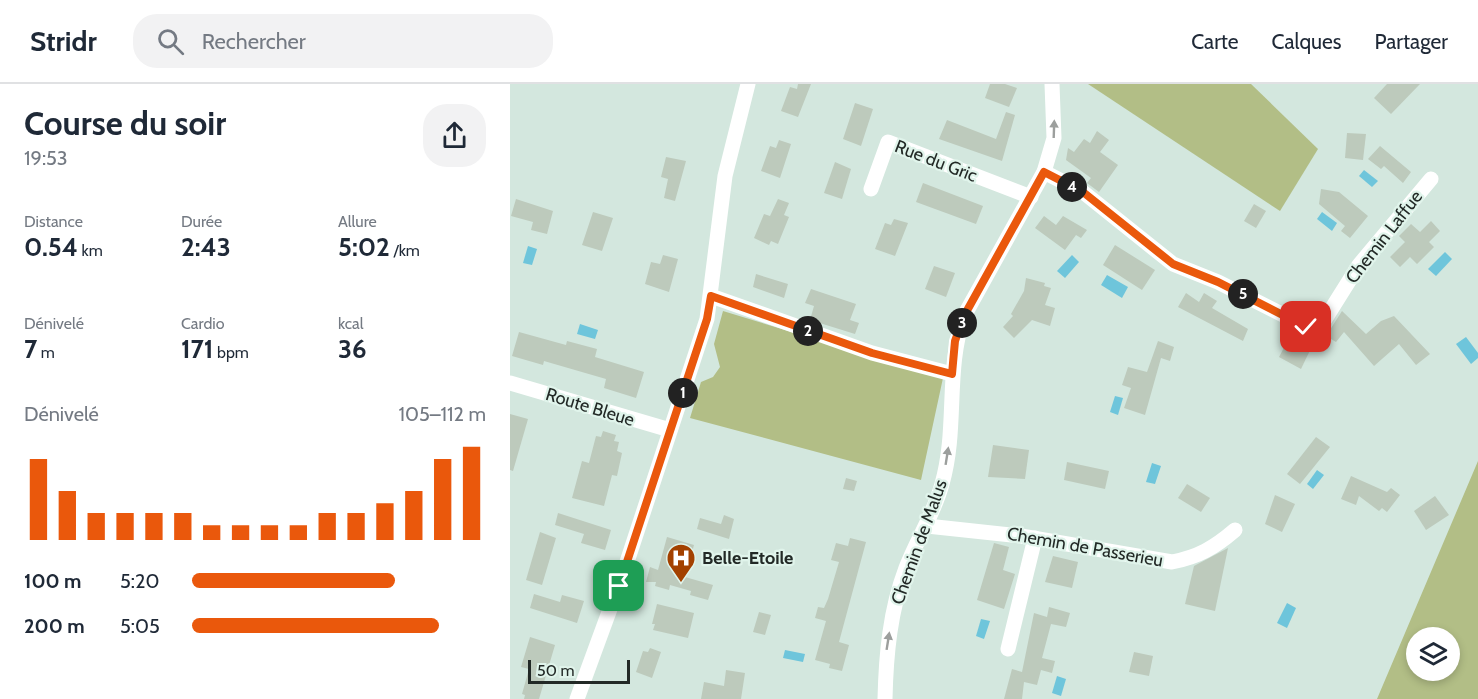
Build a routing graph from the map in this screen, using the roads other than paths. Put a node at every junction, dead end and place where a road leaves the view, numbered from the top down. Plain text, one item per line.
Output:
1 (748, 84) edge
2 (1052, 84) edge
3 (1044, 172) junction
4 (1431, 179) dead end
5 (871, 189) dead end
6 (1031, 197) junction
7 (711, 296) junction
8 (952, 374) junction
9 (510, 383) edge
10 (670, 430) junction
11 (927, 526) junction
12 (1235, 530) dead end
13 (1035, 538) junction
14 (1008, 649) dead end
15 (577, 699) edge
16 (885, 699) edge

1 - 7 street
3 -> 2 street, Chemin de Malus
3 - 4 street, Chemin Laffue
3 - 6 street, Chemin de Malus
5 - 6 street, Rue du Gric
6 - 8 street, Chemin de Malus
7 - 8 street
7 - 10 street
11 -> 8 street, Chemin de Malus
9 - 10 street, Route Bleue
10 - 15 street
11 - 13 street, Chemin de Passerieu
16 -> 11 street, Chemin de Malus
12 - 13 street, Chemin de Passerieu
13 - 14 street

